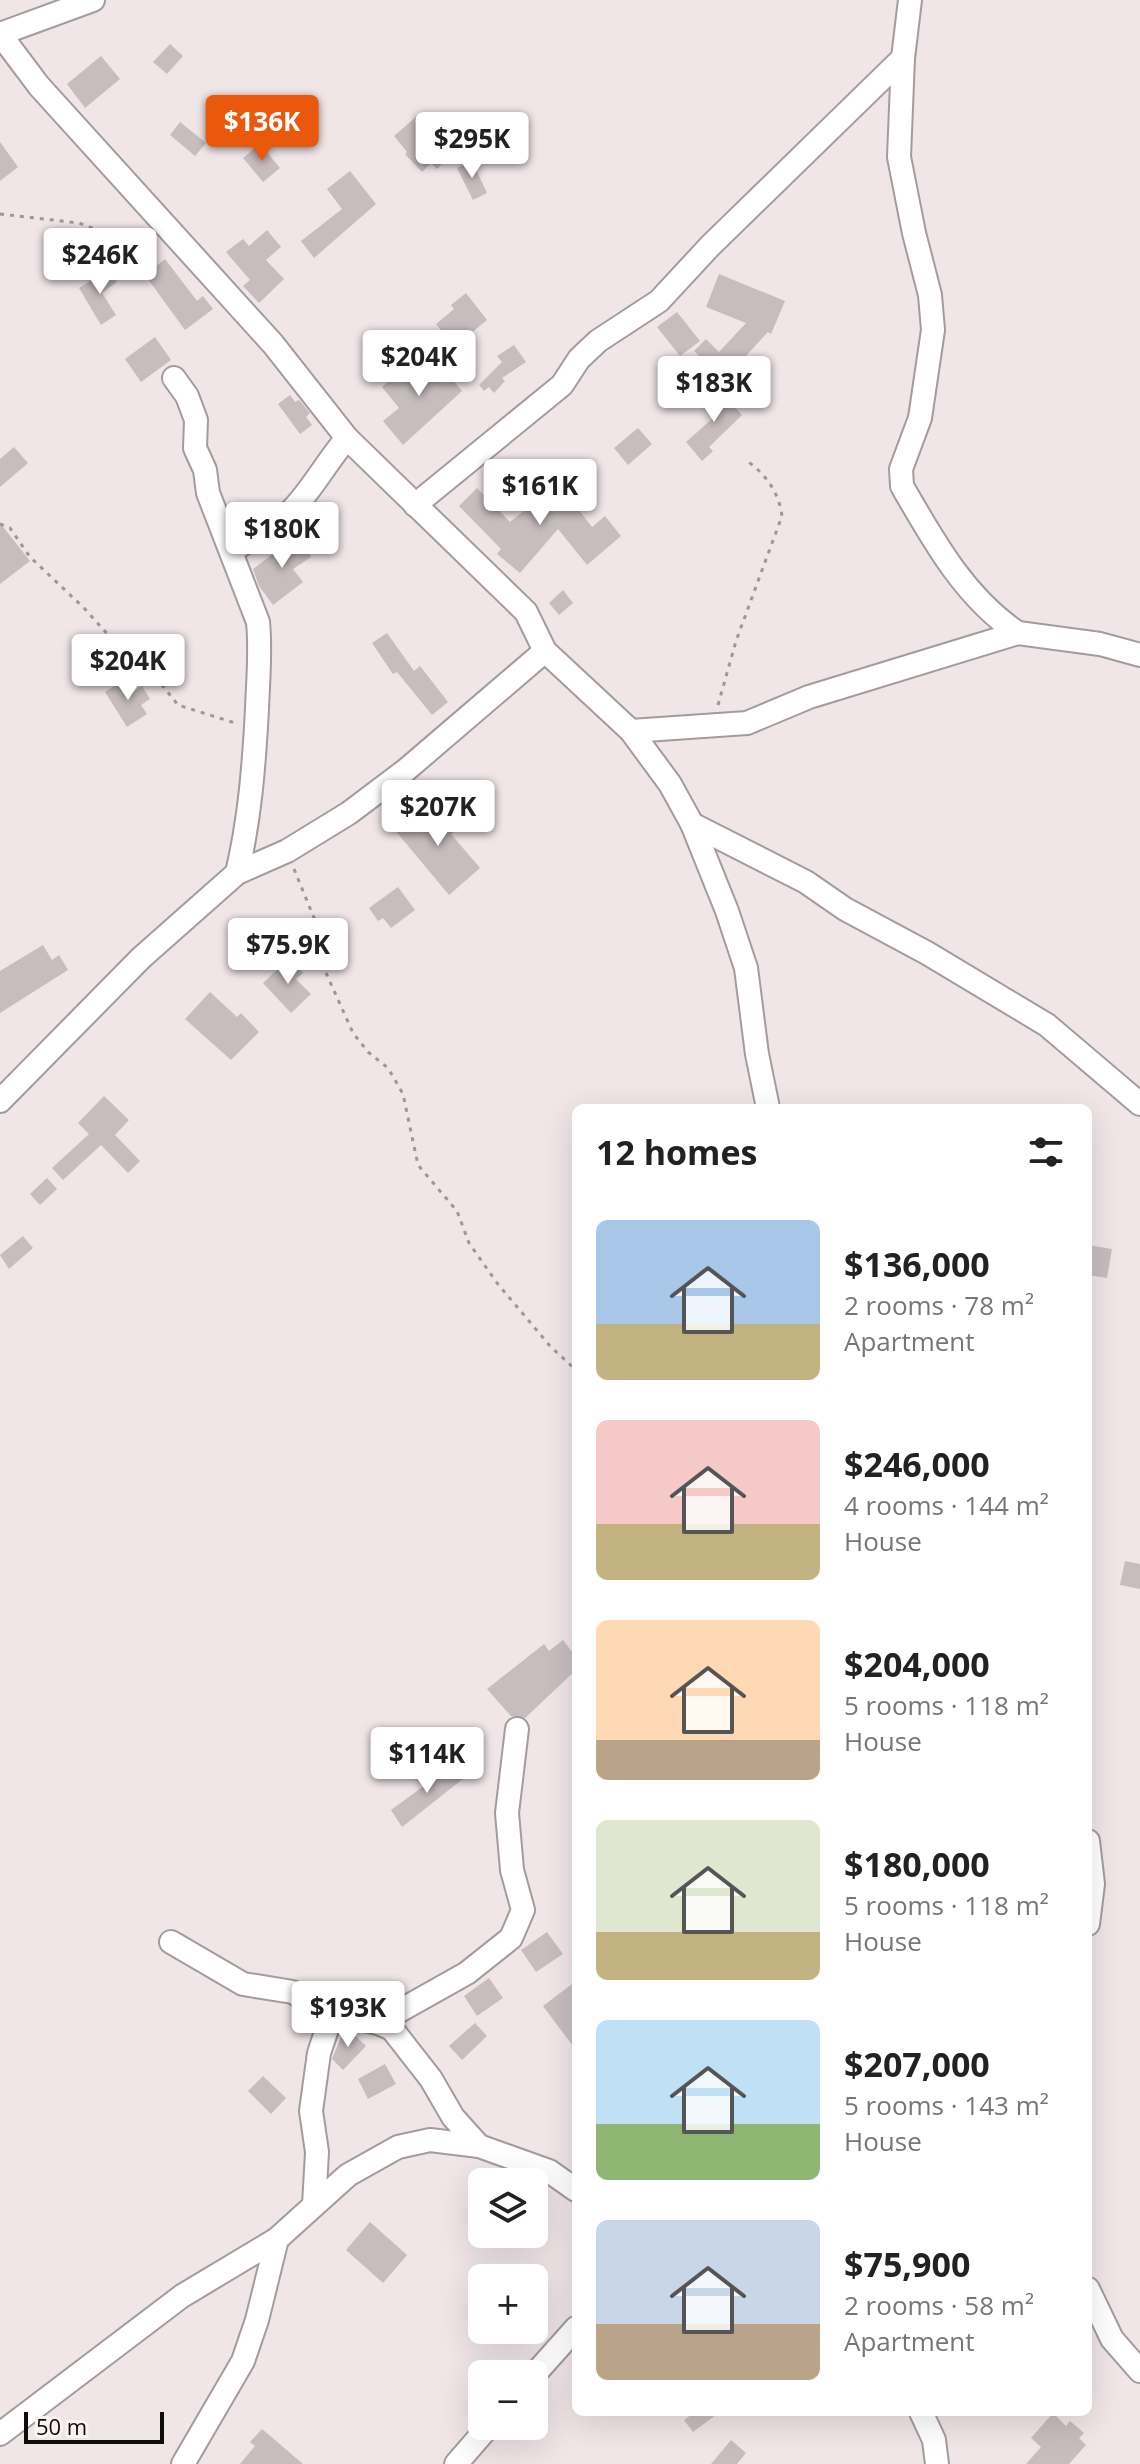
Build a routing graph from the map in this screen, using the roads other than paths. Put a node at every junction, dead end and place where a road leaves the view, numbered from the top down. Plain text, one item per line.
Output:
1 (93, 0) edge
2 (910, 0) edge
3 (0, 34) edge
4 (903, 58) junction
5 (174, 378) dead end
6 (347, 438) junction
7 (415, 505) junction
8 (232, 552) junction
9 (1018, 633) junction
10 (545, 651) junction
11 (1140, 655) edge
12 (631, 731) junction
13 (692, 824) junction
14 (237, 873) junction
15 (0, 1101) edge
16 (767, 1104) edge
17 (1140, 1104) edge
18 (517, 1729) dead end
19 (171, 1942) dead end
20 (332, 2014) junction
21 (378, 2023) junction
22 (479, 2146) junction
23 (572, 2187) edge
24 (314, 2205) junction
25 (277, 2239) junction
26 (1092, 2297) edge
27 (572, 2332) edge
28 (547, 2360) edge
29 (1140, 2371) edge
30 (923, 2416) edge
31 (0, 2434) edge
32 (477, 2440) edge
33 (183, 2464) edge
34 (456, 2464) edge
35 (937, 2464) edge

1 - 3 street
2 - 4 street
3 - 6 street
4 - 7 street
4 - 9 street
5 - 8 street
6 - 7 street
6 - 8 street
7 - 10 street
8 - 14 street
9 - 11 street
9 - 12 street
10 - 12 street
10 - 14 street
12 - 13 street
13 - 16 street
13 - 17 street
14 - 15 street
18 - 21 street
19 - 20 street
20 - 21 street
20 - 24 street
21 - 22 street
22 - 23 street
22 - 24 street
24 - 25 street
25 - 31 street
25 - 33 street
26 - 29 street
27 - 28 street
30 - 35 street
32 - 34 street

